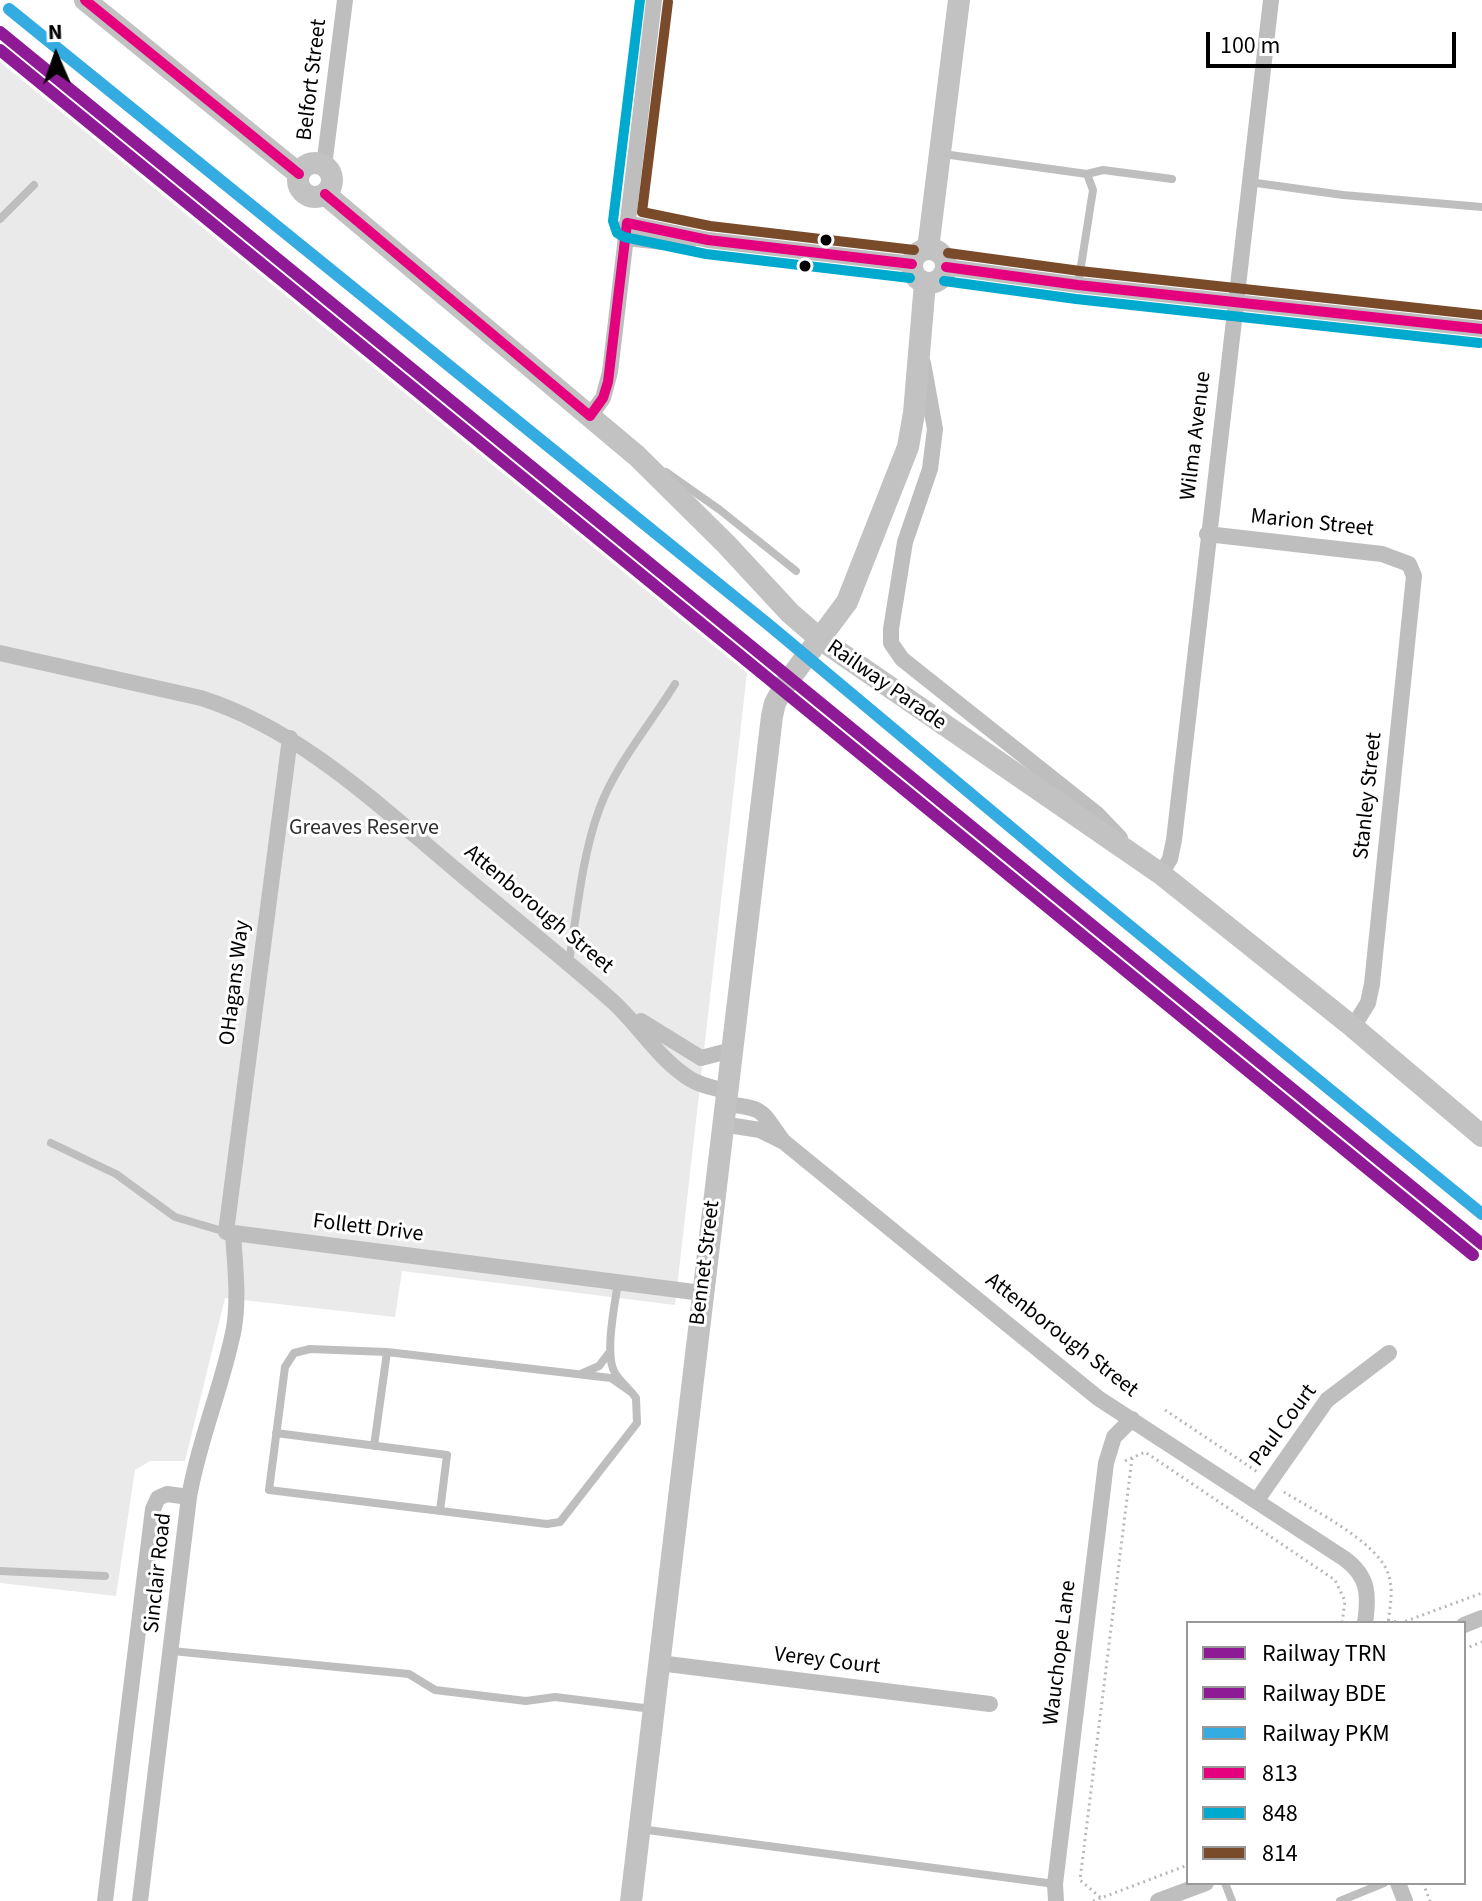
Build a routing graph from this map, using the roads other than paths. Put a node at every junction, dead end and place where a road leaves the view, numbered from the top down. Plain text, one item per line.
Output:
1 (85, 0) edge
2 (345, 0) edge
3 (654, 0) edge
4 (959, 0) edge
5 (1271, 0) edge
6 (940, 154) junction
7 (324, 166) junction
8 (299, 174) junction
9 (1087, 174) junction
10 (1172, 179) dead end
11 (1249, 182) junction
12 (34, 185) dead end
13 (325, 194) junction
14 (1482, 207) edge
15 (0, 219) edge
16 (626, 231) junction
17 (920, 257) junction
18 (946, 267) junction
19 (925, 283) junction
20 (1078, 285) junction
21 (1236, 300) junction
22 (1482, 329) edge
23 (920, 350) junction
24 (590, 416) junction
25 (620, 441) junction
26 (1207, 534) junction
27 (1409, 564) joint
28 (796, 571) dead end
29 (820, 639) junction
30 (0, 653) edge
31 (675, 684) dead end
32 (290, 738) junction
33 (1152, 868) junction
34 (569, 963) junction
35 (620, 1007) junction
36 (1353, 1027) junction
37 (732, 1050) junction
38 (724, 1107) junction
39 (1482, 1136) edge
40 (51, 1143) dead end
41 (229, 1233) junction
42 (618, 1282) junction
43 (702, 1293) junction
44 (611, 1344) junction
45 (387, 1352) junction
46 (1389, 1353) dead end
47 (577, 1373) junction
48 (631, 1392) junction
49 (1132, 1419) junction
50 (276, 1433) junction
51 (374, 1446) junction
52 (189, 1497) junction
53 (1257, 1500) junction
54 (440, 1511) junction
55 (0, 1571) edge
56 (105, 1576) dead end
57 (1365, 1621) edge
58 (172, 1651) junction
59 (659, 1663) junction
60 (990, 1704) dead end
61 (653, 1709) junction
62 (639, 1829) junction
63 (1201, 1885) edge
64 (1379, 1885) edge
65 (1056, 1892) edge
66 (1168, 1899) edge
67 (105, 1901) edge
68 (140, 1901) edge
69 (631, 1901) edge
70 (1340, 1901) edge

1 - 8 main road
2 - 7 street, Belfort Street
3 - 16 street
4 - 6 main road
5 - 11 street, Wilma Avenue
6 - 9 lane
6 - 17 main road
7 - 8 main road
7 - 13 main road
8 - 13 main road
9 - 10 lane
9 - 20 lane
11 - 14 lane
11 - 21 street, Wilma Avenue
12 - 15 lane
13 - 24 main road, Railway Parade
16 - 17 street
16 - 24 street
17 - 18 main road
17 - 19 main road
18 - 19 main road
18 - 20 street
19 - 23 main road, Bennet Street
20 - 21 street
21 - 22 street
21 - 26 street, Wilma Avenue
23 - 29 main road, Bennet Street
23 - 33 street
24 - 25 main road, Railway Parade
25 - 28 lane
25 - 29 main road, Railway Parade
26 - 27 street, Marion Street
26 - 33 street, Wilma Avenue
27 - 36 street, Stanley Street
29 - 33 main road, Railway Parade
29 - 37 main road, Bennet Street
30 - 32 street, Attenborough Street
31 - 34 lane
32 - 34 street, Attenborough Street
32 - 41 street, OHagans Way
33 - 36 main road, Railway Parade
34 - 35 street, Attenborough Street
35 - 37 street, Attenborough Street
35 - 38 street, Attenborough Street
36 - 39 main road, Railway Parade
37 - 38 main road, Bennet Street
38 - 43 main road, Bennet Street
38 - 49 street, Attenborough Street
40 - 41 lane, Follett Drive
41 - 42 street, Follett Drive
41 - 52 street, OHagans Way
42 - 43 street, Follett Drive
42 - 44 lane
43 - 59 main road, Bennet Street
44 - 47 lane
44 - 48 lane
45 - 47 lane
45 - 50 lane
45 - 51 lane
46 - 53 street, Paul Court
47 - 48 lane
48 - 54 lane
49 - 53 street, Attenborough Street
49 - 65 street, Wauchope Lane
50 - 51 lane
50 - 54 lane
51 - 54 lane
52 - 58 street, Sinclair Road
52 - 67 street, Sinclair Road
53 - 57 street, Attenborough Street
55 - 56 lane
58 - 61 lane
58 - 68 street, Sinclair Road
59 - 60 street, Verey Court
59 - 61 main road, Bennet Street
61 - 62 main road, Bennet Street
62 - 65 lane
62 - 69 main road, Bennet Street
63 - 66 street
64 - 70 lane

